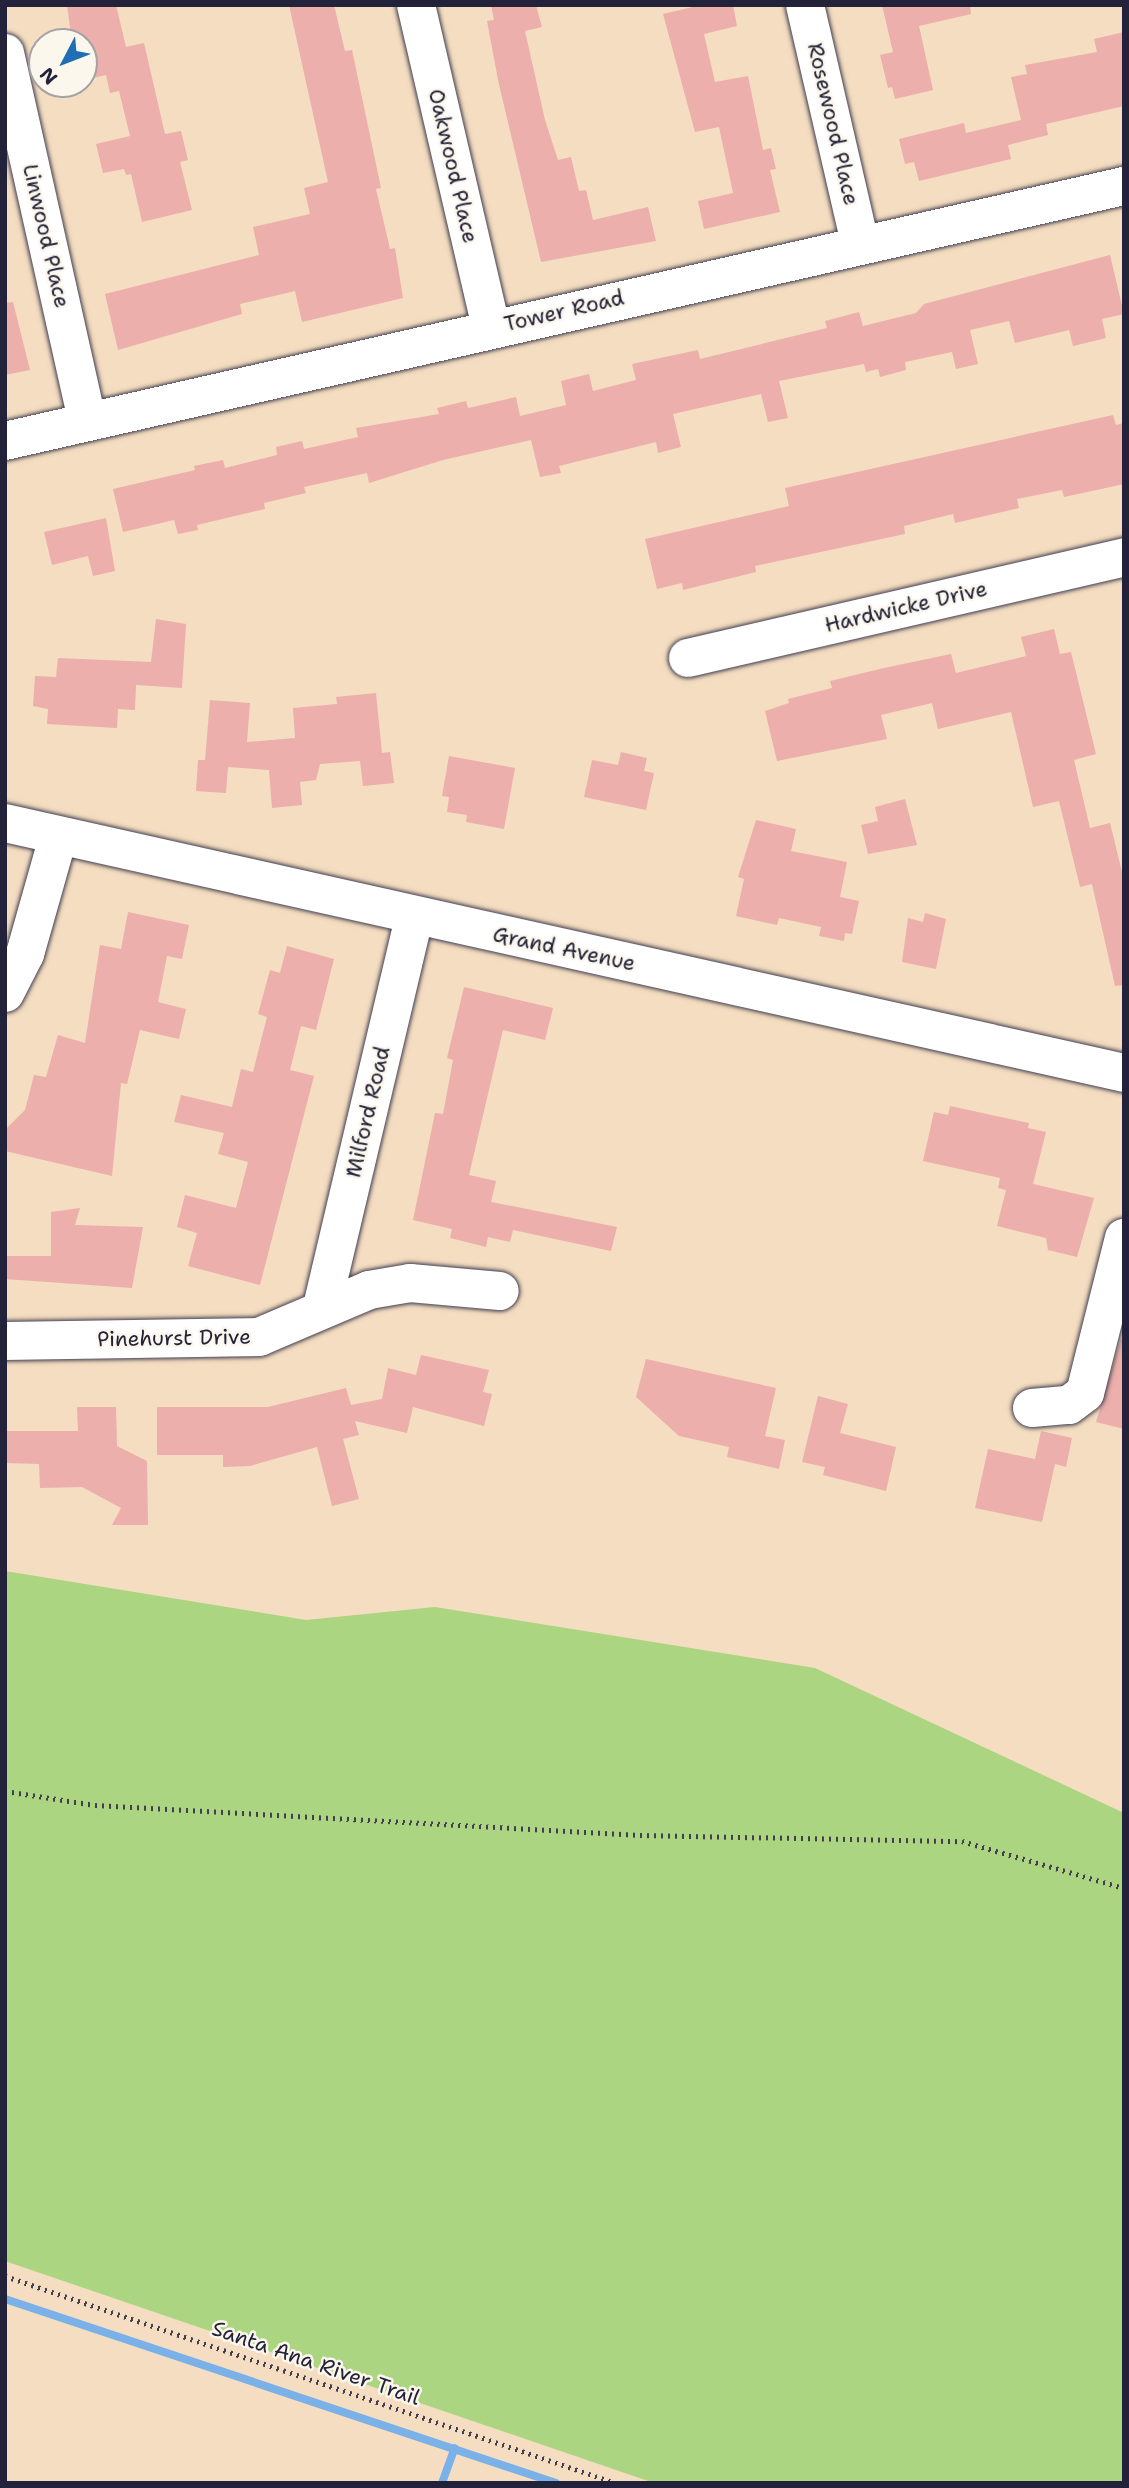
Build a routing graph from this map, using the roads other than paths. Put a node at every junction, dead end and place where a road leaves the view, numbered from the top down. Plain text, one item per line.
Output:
1 (416, 5) edge
2 (805, 5) edge
3 (5, 52) edge
4 (1124, 186) edge
5 (860, 243) junction
6 (491, 328) junction
7 (87, 420) junction
8 (5, 441) edge
9 (1122, 565) edge
10 (688, 658) dead end
11 (5, 823) edge
12 (58, 837) junction
13 (415, 917) junction
14 (5, 993) edge
15 (1124, 1073) edge
16 (1124, 1238) edge
17 (500, 1291) dead end
18 (322, 1307) junction
19 (5, 1341) edge
20 (1032, 1408) dead end

1 - 6 street, Oakwood Place
2 - 5 street, Rosewood Place
3 - 7 street, Linwood Place
4 - 5 street, Tower Road
5 - 6 street, Tower Road
6 - 7 street, Tower Road
7 - 8 street, Tower Road
9 - 10 street, Hardwicke Drive
11 - 12 street, Grand Avenue
12 - 13 street, Grand Avenue
12 - 14 street
13 - 15 street, Grand Avenue
13 - 18 street, Milford Road
16 - 20 street
17 - 18 street, Pinehurst Drive
18 - 19 street, Pinehurst Drive

